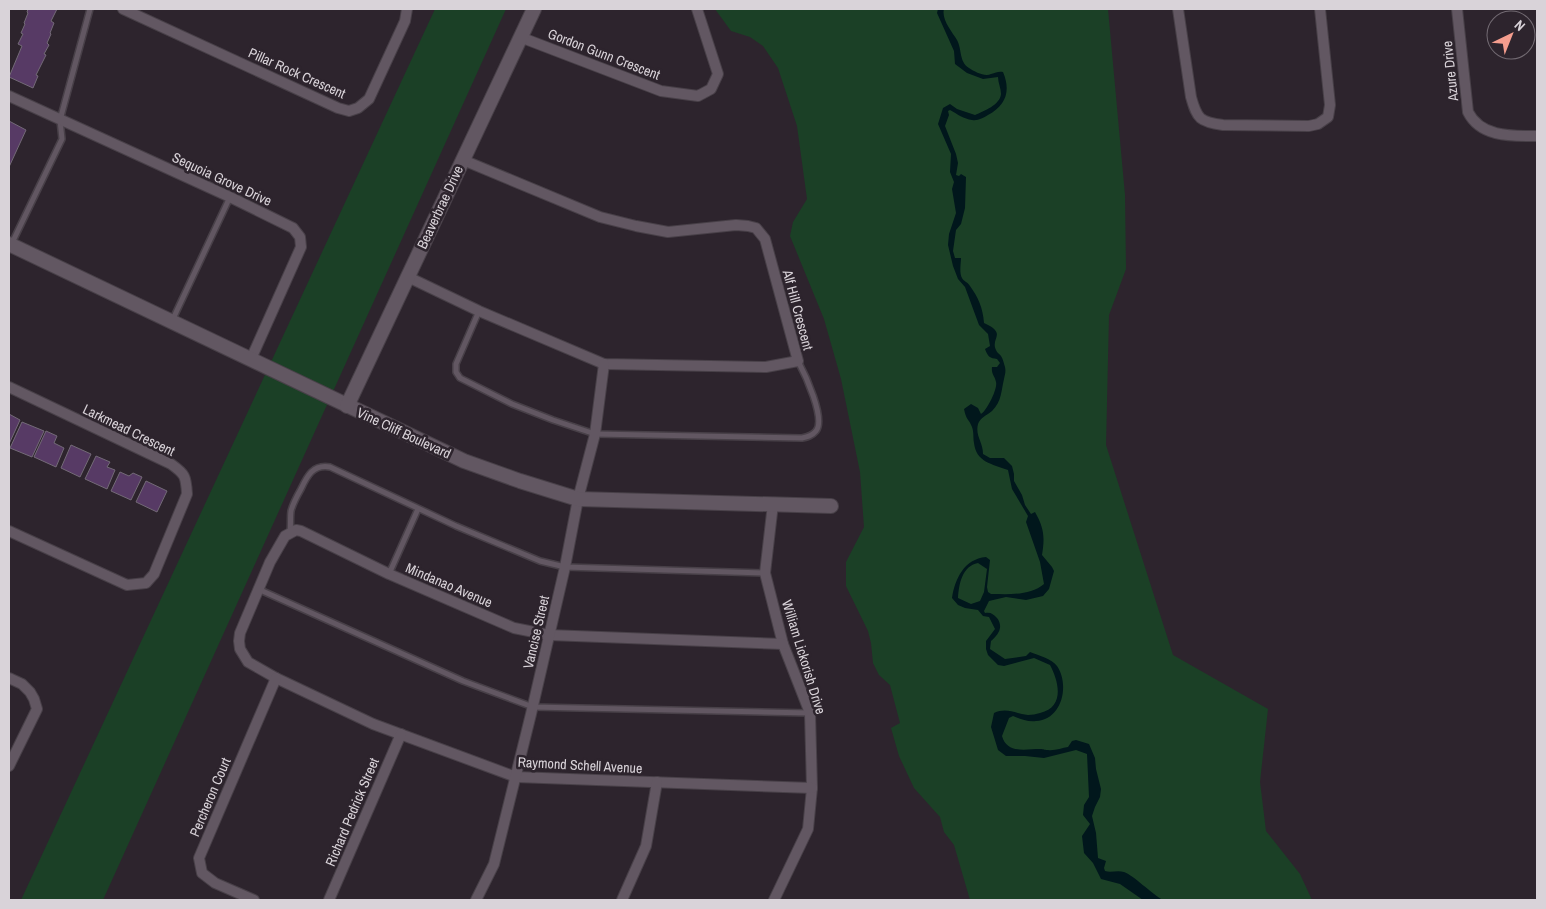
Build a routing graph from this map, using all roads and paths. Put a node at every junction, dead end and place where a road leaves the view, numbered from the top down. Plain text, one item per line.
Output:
1 (90, 9) edge
2 (124, 9) edge
3 (408, 9) edge
4 (534, 9) edge
5 (697, 9) edge
6 (1178, 9) edge
7 (1320, 9) edge
8 (1457, 9) edge
9 (520, 37) junction
10 (9, 96) edge
11 (60, 120) junction
12 (1537, 136) edge
13 (463, 160) junction
14 (230, 198) junction
15 (10, 244) edge
16 (408, 277) junction
17 (479, 311) junction
18 (172, 321) junction
19 (251, 359) junction
20 (798, 361) junction
21 (604, 364) junction
22 (9, 388) edge
23 (347, 406) junction
24 (595, 434) junction
25 (578, 499) junction
26 (773, 504) junction
27 (830, 506) dead end
28 (418, 509) junction
29 (9, 531) edge
30 (290, 532) junction
31 (565, 567) junction
32 (766, 573) junction
33 (389, 574) junction
34 (258, 589) junction
35 (549, 635) junction
36 (783, 644) junction
37 (9, 678) edge
38 (276, 678) junction
39 (533, 707) junction
40 (810, 714) junction
41 (401, 734) junction
42 (9, 766) edge
43 (516, 777) junction
44 (657, 782) junction
45 (812, 788) junction
46 (254, 900) edge
47 (329, 900) edge
48 (476, 900) edge
49 (622, 900) edge
50 (774, 900) edge

1 - 11 lane
2 - 3 street, Pillar Rock Crescent
4 - 9 street, Beaverbrae Drive
5 - 9 street, Gordon Gunn Crescent
6 - 7 street
8 - 12 street, Azure Drive
9 - 13 street, Beaverbrae Drive
10 - 11 street, Sequoia Grove Drive
11 - 14 street, Sequoia Grove Drive
11 - 15 lane
13 - 16 street, Beaverbrae Drive
13 - 20 street, Alf Hill Crescent
14 - 18 lane
14 - 19 street, Sequoia Grove Drive
15 - 18 street, Vine Cliff Boulevard
16 - 17 street, Alf Hill Crescent
16 - 23 street, Beaverbrae Drive
17 - 21 street, Alf Hill Crescent
17 - 24 lane
18 - 19 street, Vine Cliff Boulevard
19 - 23 street, Vine Cliff Boulevard
20 - 21 street, Alf Hill Crescent
20 - 24 lane
21 - 24 street, Vancise Street
22 - 29 street, Larkmead Crescent
23 - 25 street, Vine Cliff Boulevard
24 - 25 street, Vancise Street
25 - 26 street, Vine Cliff Boulevard
25 - 31 street, Vancise Street
26 - 27 street, Vine Cliff Boulevard
26 - 32 street, William Lickorish Drive
28 - 30 lane
28 - 31 lane
28 - 33 lane
30 - 33 street, Mindanao Avenue
30 - 34 street
31 - 32 lane
31 - 35 street, Vancise Street
32 - 36 street, William Lickorish Drive
33 - 35 street, Mindanao Avenue
34 - 38 street
34 - 39 lane
35 - 36 street, Mindanao Avenue
35 - 39 street, Vancise Street
36 - 40 street, William Lickorish Drive
37 - 42 street
38 - 41 street, Raymond Schell Avenue
38 - 46 street, Percheron Court
39 - 40 lane
39 - 43 street, Vancise Street
40 - 45 street, William Lickorish Drive
41 - 43 street, Raymond Schell Avenue
41 - 47 street, Richard Pedrick Street
43 - 44 street, Raymond Schell Avenue
43 - 48 street, Vancise Street
44 - 45 street, Raymond Schell Avenue
44 - 49 street
45 - 50 street, William Lickorish Drive

